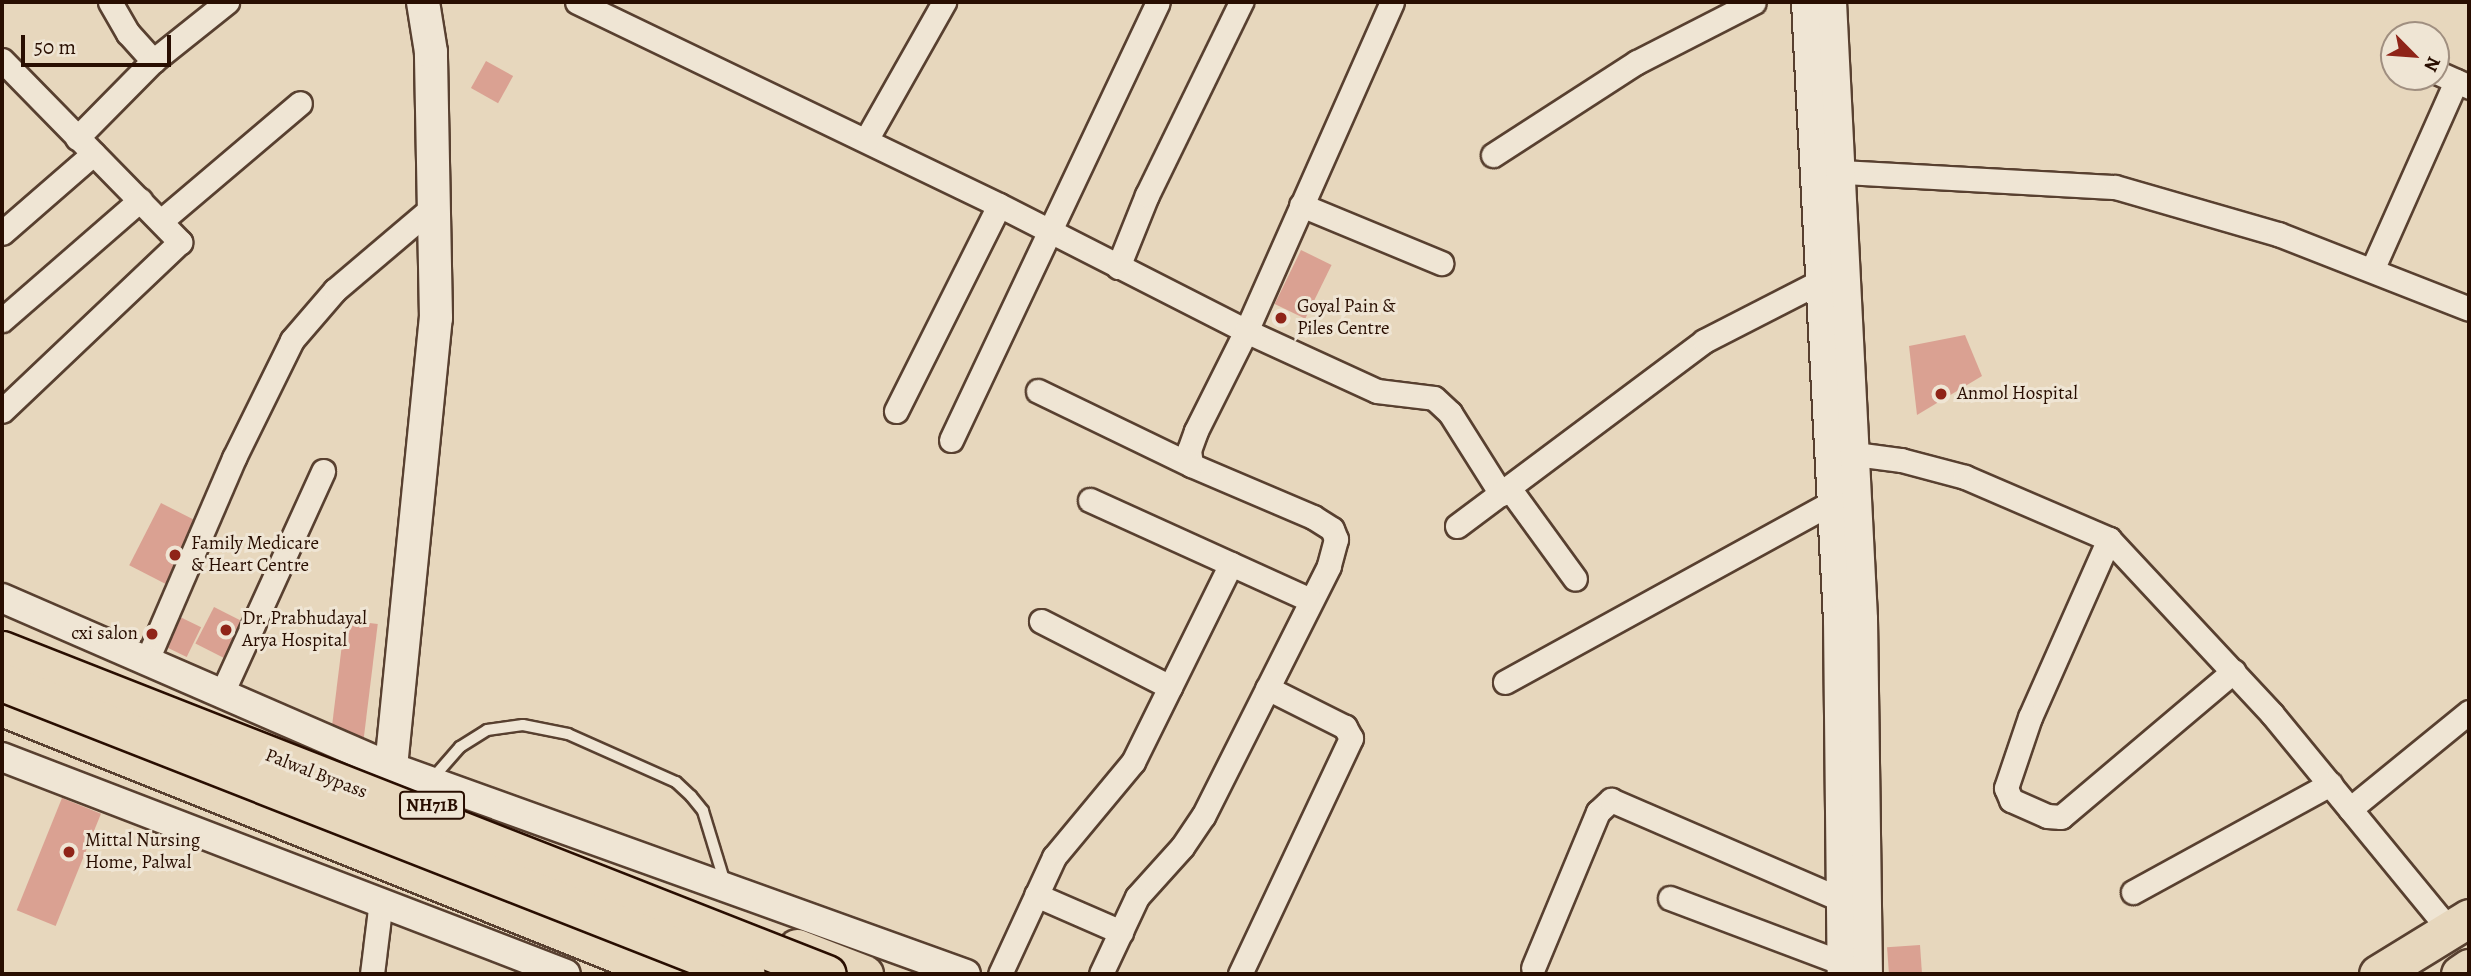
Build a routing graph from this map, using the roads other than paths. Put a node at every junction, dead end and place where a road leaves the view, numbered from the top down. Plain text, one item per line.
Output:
1 (110, 2) edge
2 (227, 2) edge
3 (423, 2) edge
4 (577, 2) edge
5 (944, 2) edge
6 (1158, 2) edge
7 (1241, 2) edge
8 (1392, 2) edge
9 (1754, 2) edge
10 (1807, 2) edge
11 (1832, 2) edge
12 (2, 60) edge
13 (153, 61) junction
14 (2454, 80) edge
15 (300, 103) dead end
16 (866, 140) junction
17 (85, 146) junction
18 (1493, 155) dead end
19 (1829, 171) junction
20 (141, 200) junction
21 (999, 205) junction
22 (1301, 205) junction
23 (434, 206) junction
24 (161, 221) junction
25 (2, 233) edge
26 (1052, 233) junction
27 (1441, 263) dead end
28 (1118, 267) junction
29 (2372, 270) junction
30 (1821, 281) junction
31 (2469, 309) edge
32 (2, 320) edge
33 (1246, 331) junction
34 (1038, 391) dead end
35 (2, 411) edge
36 (897, 411) dead end
37 (951, 440) dead end
38 (1842, 452) junction
39 (1191, 465) junction
40 (323, 471) dead end
41 (1505, 491) junction
42 (1090, 500) dead end
43 (1832, 502) junction
44 (1457, 526) dead end
45 (2109, 539) junction
46 (1231, 564) junction
47 (1575, 579) dead end
48 (2, 597) edge
49 (1310, 600) junction
50 (1041, 621) dead end
51 (2, 633) edge
52 (2, 650) edge
53 (147, 660) junction
54 (2234, 671) junction
55 (2, 682) edge
56 (1505, 682) dead end
57 (1170, 687) junction
58 (1267, 688) junction
59 (222, 693) junction
60 (2, 707) edge
61 (2469, 712) edge
62 (2, 757) edge
63 (430, 781) junction
64 (2330, 784) junction
65 (390, 786) junction
66 (2350, 808) junction
67 (383, 859) junction
68 (726, 888) junction
69 (2133, 891) dead end
70 (1036, 895) junction
71 (1670, 898) dead end
72 (1842, 900) junction
73 (381, 901) junction
74 (2459, 925) edge
75 (1121, 932) junction
76 (1533, 968) dead end
77 (2469, 968) edge
78 (1842, 969) edge
79 (372, 974) edge
80 (566, 974) edge
81 (668, 974) edge
82 (746, 974) edge
83 (827, 974) edge
84 (864, 974) edge
85 (965, 974) edge
86 (1000, 974) edge
87 (1101, 974) edge
88 (1240, 974) edge
89 (1868, 974) edge
90 (2378, 974) edge
91 (2459, 974) edge

1 - 13 street
2 - 13 street
3 - 23 main road
4 - 16 street
5 - 16 street
6 - 26 street
7 - 28 street
8 - 22 street
9 - 18 street
10 - 19 street
11 - 19 street
12 - 17 street
13 - 17 street
14 - 29 street
15 - 24 street
16 - 21 street
17 - 20 street
17 - 25 street
19 - 29 street
19 - 30 street
19 - 38 street
20 - 24 street
20 - 32 street
21 - 26 street
21 - 36 street
22 - 27 street
22 - 33 street
23 - 53 street
23 - 65 main road
24 - 35 street
26 - 28 street
26 - 37 street
28 - 33 street
29 - 31 street
30 - 38 street
30 - 41 street
33 - 39 street
33 - 41 street
34 - 39 street
38 - 43 street
38 - 45 street
38 - 89 street
39 - 49 street
40 - 59 street
41 - 44 street
41 - 47 street
42 - 46 street
43 - 56 street
43 - 72 street
45 - 54 street
45 - 54 street
46 - 49 street
46 - 57 street
48 - 53 street
49 - 58 street
50 - 57 street
51 - 65 highway, NH71B
52 - 65 highway, Palwal Bypass, bridge
53 - 59 street
54 - 64 street
55 - 82 highway, Palwal Bypass, bridge
57 - 70 street
58 - 75 street
58 - 88 street
59 - 65 street
60 - 67 highway
61 - 66 street
62 - 73 street
63 - 65 street
63 - 68 street
63 - 68 lane
64 - 66 street
64 - 69 street
65 - 67 street
65 - 83 highway, Palwal Bypass, bridge
65 - 84 highway, NH71B
66 - 74 street
67 - 73 street
67 - 81 highway
68 - 85 street
70 - 75 street
70 - 86 street
71 - 78 street
72 - 76 street
72 - 78 street
73 - 79 street
73 - 80 street
74 - 90 highway
75 - 87 street
77 - 91 highway

